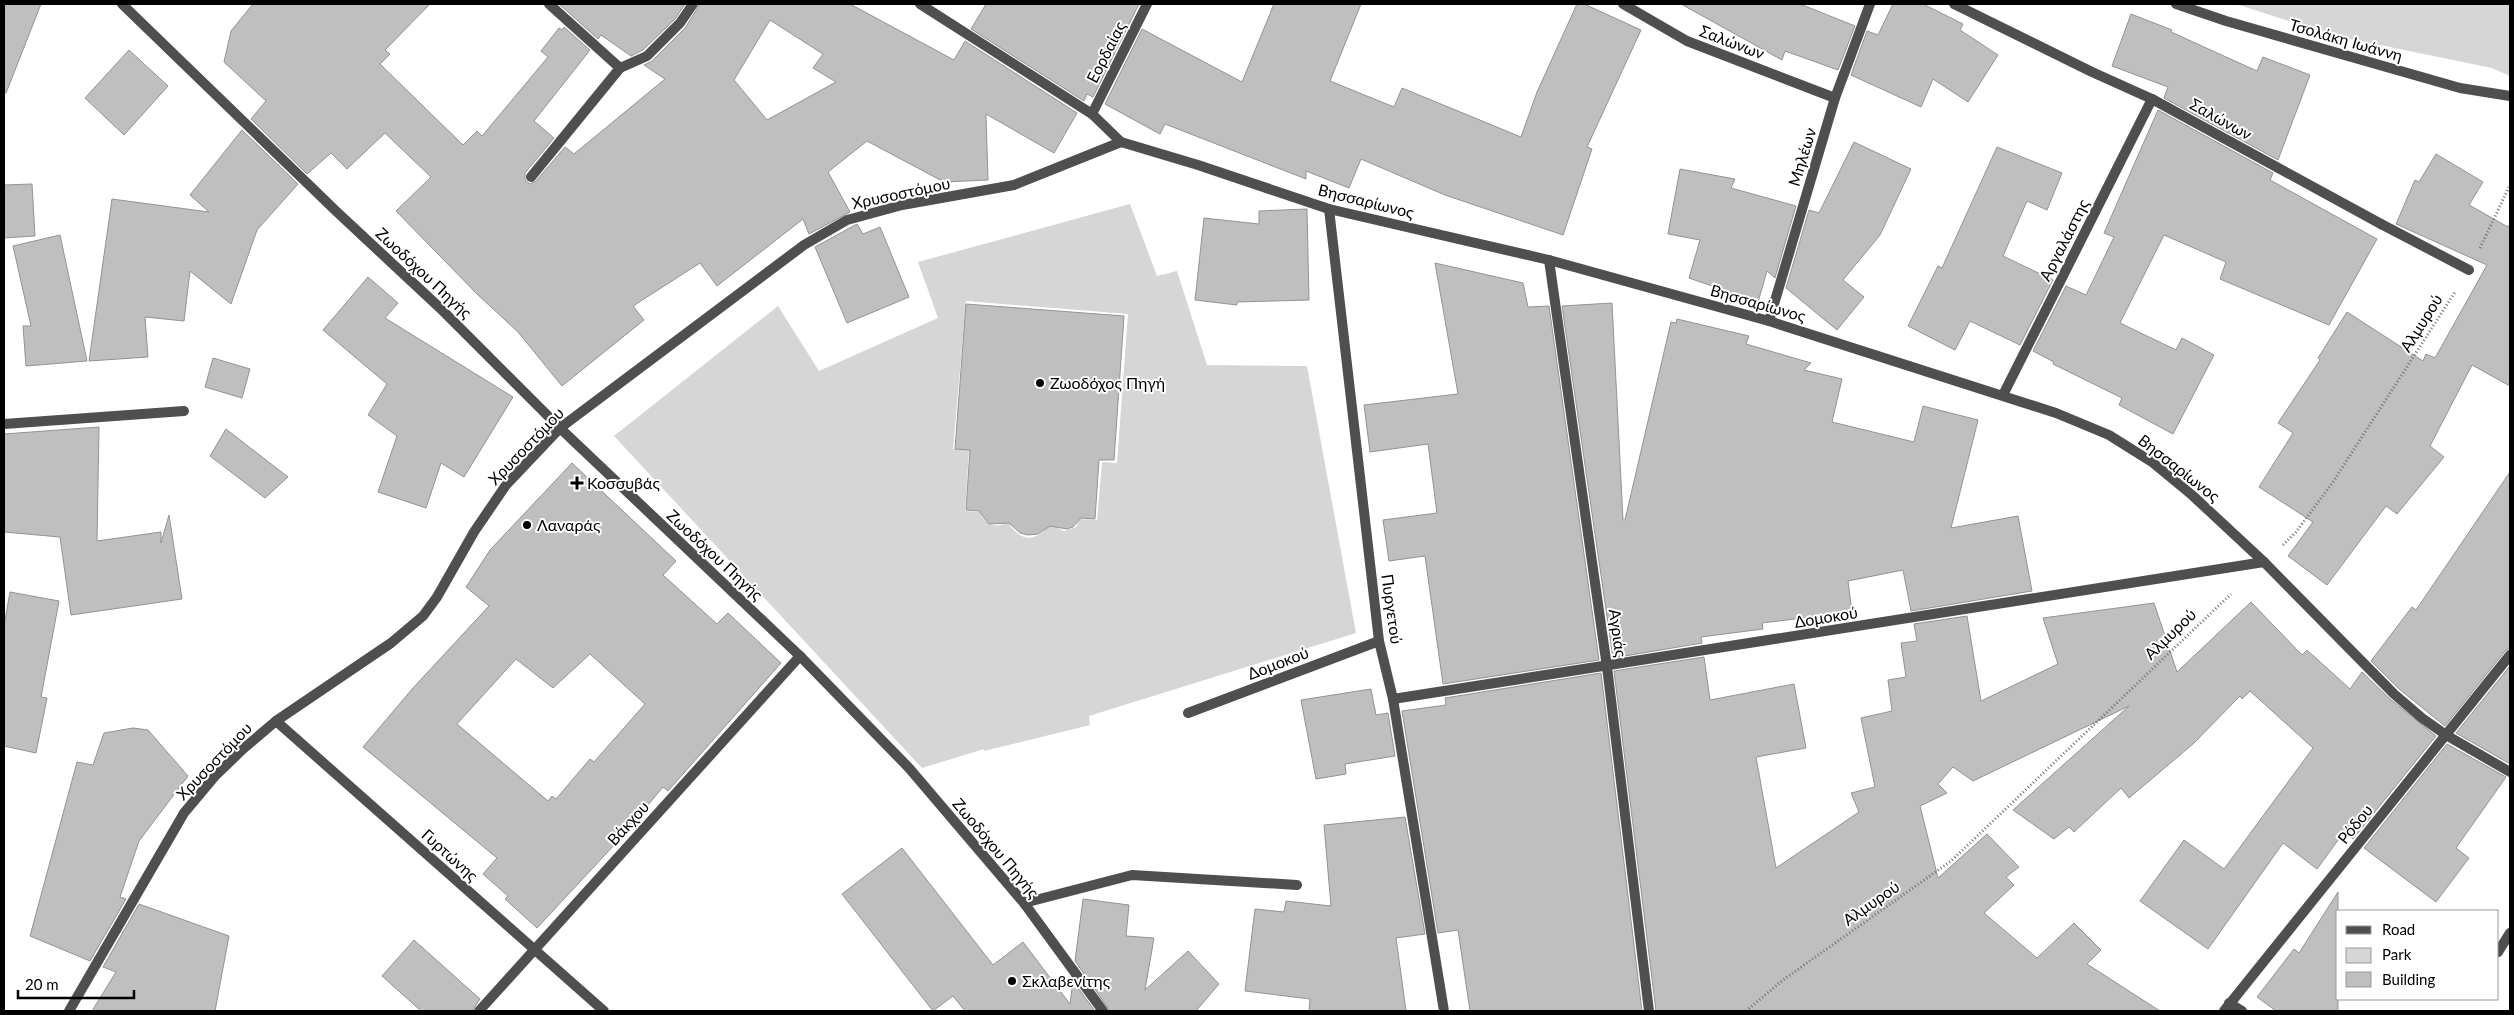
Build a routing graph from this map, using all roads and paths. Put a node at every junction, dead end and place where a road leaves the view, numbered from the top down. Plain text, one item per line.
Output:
1 (122, 4) edge
2 (550, 4) edge
3 (693, 4) edge
4 (920, 4) edge
5 (1147, 4) edge
6 (1623, 4) edge
7 (1870, 4) edge
8 (1954, 4) edge
9 (2176, 4) edge
10 (620, 68) junction
11 (2510, 96) edge
12 (1835, 98) junction
13 (2152, 98) junction
14 (1092, 114) junction
15 (1121, 142) junction
16 (531, 177) dead end
17 (2510, 185) edge
18 (1329, 209) junction
19 (1549, 260) junction
20 (2469, 270) junction
21 (1769, 321) junction
22 (2003, 395) junction
23 (184, 411) dead end
24 (4, 424) edge
25 (560, 428) junction
26 (2264, 562) junction
27 (1379, 641) junction
28 (2510, 655) edge
29 (800, 656) junction
30 (1608, 667) junction
31 (1393, 699) junction
32 (1188, 713) dead end
33 (276, 721) junction
34 (2446, 735) junction
35 (2510, 772) edge
36 (1297, 885) dead end
37 (1024, 903) junction
38 (2510, 933) edge
39 (533, 949) junction
40 (2499, 950) edge
41 (2227, 1007) edge
42 (69, 1011) edge
43 (479, 1011) edge
44 (604, 1011) edge
45 (1103, 1011) edge
46 (1444, 1011) edge
47 (1649, 1011) edge
48 (1746, 1011) edge
49 (2242, 1011) edge

1 - 25 street, Ζωοδόχου Πηγής
2 - 10 street
3 - 10 street
4 - 14 street, Βησσαρίωνος
5 - 14 street, Εορδαίας
6 - 12 street, Σαλώνων
7 - 12 street, Μηλέων
8 - 13 street, Σαλώνων
9 - 11 street, Τσολάκη Ιωάννη
10 - 16 street
12 - 21 street, Μηλέων
13 - 20 street, Σαλώνων
13 - 22 street, Αργαλάστης
14 - 15 street, Βησσαρίωνος
15 - 18 street, Βησσαρίωνος
15 - 25 street, Χρυσοστόμου
17 - 20 path, Αλμυρού
18 - 19 street, Βησσαρίωνος
18 - 27 street, Πυργετού
19 - 21 street, Βησσαρίωνος
19 - 30 street, Αγριάς
20 - 26 path, Αλμυρού
21 - 22 street, Βησσαρίωνος
22 - 26 street, Βησσαρίωνος
23 - 24 street
25 - 29 street, Ζωοδόχου Πηγής
25 - 33 street, Χρυσοστόμου
26 - 30 street, Δομοκού
26 - 34 street, Βησσαρίωνος
26 - 48 path, Αλμυρού
27 - 31 street, Πυργετού
27 - 32 street, Δομοκού
28 - 34 street, Ρόδου
29 - 37 street, Ζωοδόχου Πηγής
29 - 39 street, Βάκχου
30 - 31 street, Δομοκού
30 - 47 street, Αγριάς
31 - 46 street, Πυργετού
33 - 39 street, Γυρτώνης
33 - 42 street, Χρυσοστόμου
34 - 35 street, Βησσαρίωνος
34 - 41 street, Ρόδου
36 - 37 street
37 - 45 street, Ζωοδόχου Πηγής
38 - 40 street
39 - 43 street, Βάκχου
39 - 44 street, Γυρτώνης
41 - 49 street

